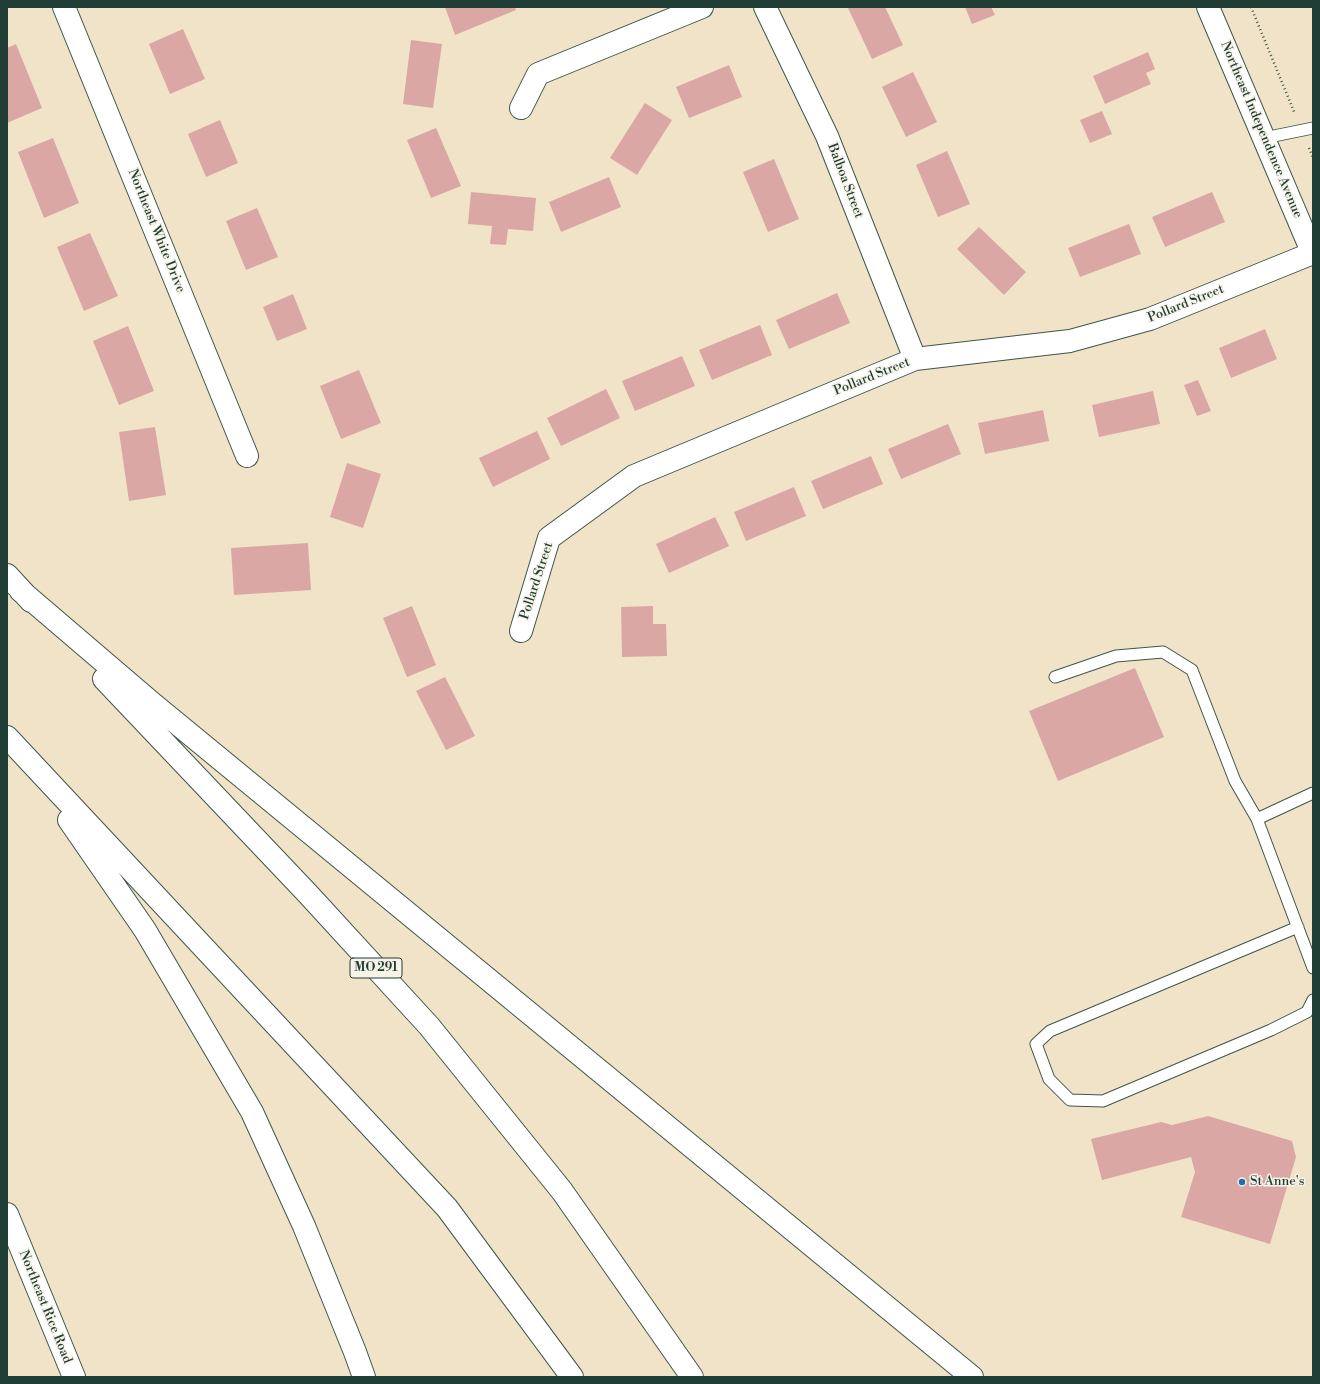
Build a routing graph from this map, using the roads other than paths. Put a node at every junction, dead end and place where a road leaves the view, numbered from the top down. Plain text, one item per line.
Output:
1 (64, 7) edge
2 (702, 7) edge
3 (765, 7) edge
4 (1208, 7) edge
5 (521, 108) dead end
6 (1313, 128) edge
7 (1264, 138) junction
8 (1313, 253) edge
9 (914, 359) junction
10 (247, 456) dead end
11 (14, 583) edge
12 (521, 631) dead end
13 (1055, 676) dead end
14 (7, 737) edge
15 (29, 761) junction
16 (1313, 793) edge
17 (1257, 819) junction
18 (1298, 927) junction
19 (1313, 968) edge
20 (1313, 1000) edge
21 (7, 1214) edge
22 (74, 1377) edge
23 (364, 1377) edge
24 (572, 1377) edge
25 (692, 1377) edge
26 (972, 1377) edge

1 - 10 main road, Northeast White Drive
2 - 5 main road
3 - 9 main road, Balboa Street
4 - 7 main road, Northeast Independence Avenue
6 - 7 lane
7 - 8 main road, Northeast Independence Avenue
8 - 9 main road, Pollard Street
9 - 12 main road, Pollard Street
11 - 25 main road, MO 291
11 - 26 main road
13 - 17 lane
14 - 15 main road
15 - 23 main road
15 - 24 main road
16 - 17 lane
17 - 18 lane
18 - 19 lane
18 - 20 lane
21 - 22 main road, Northeast Rice Road

